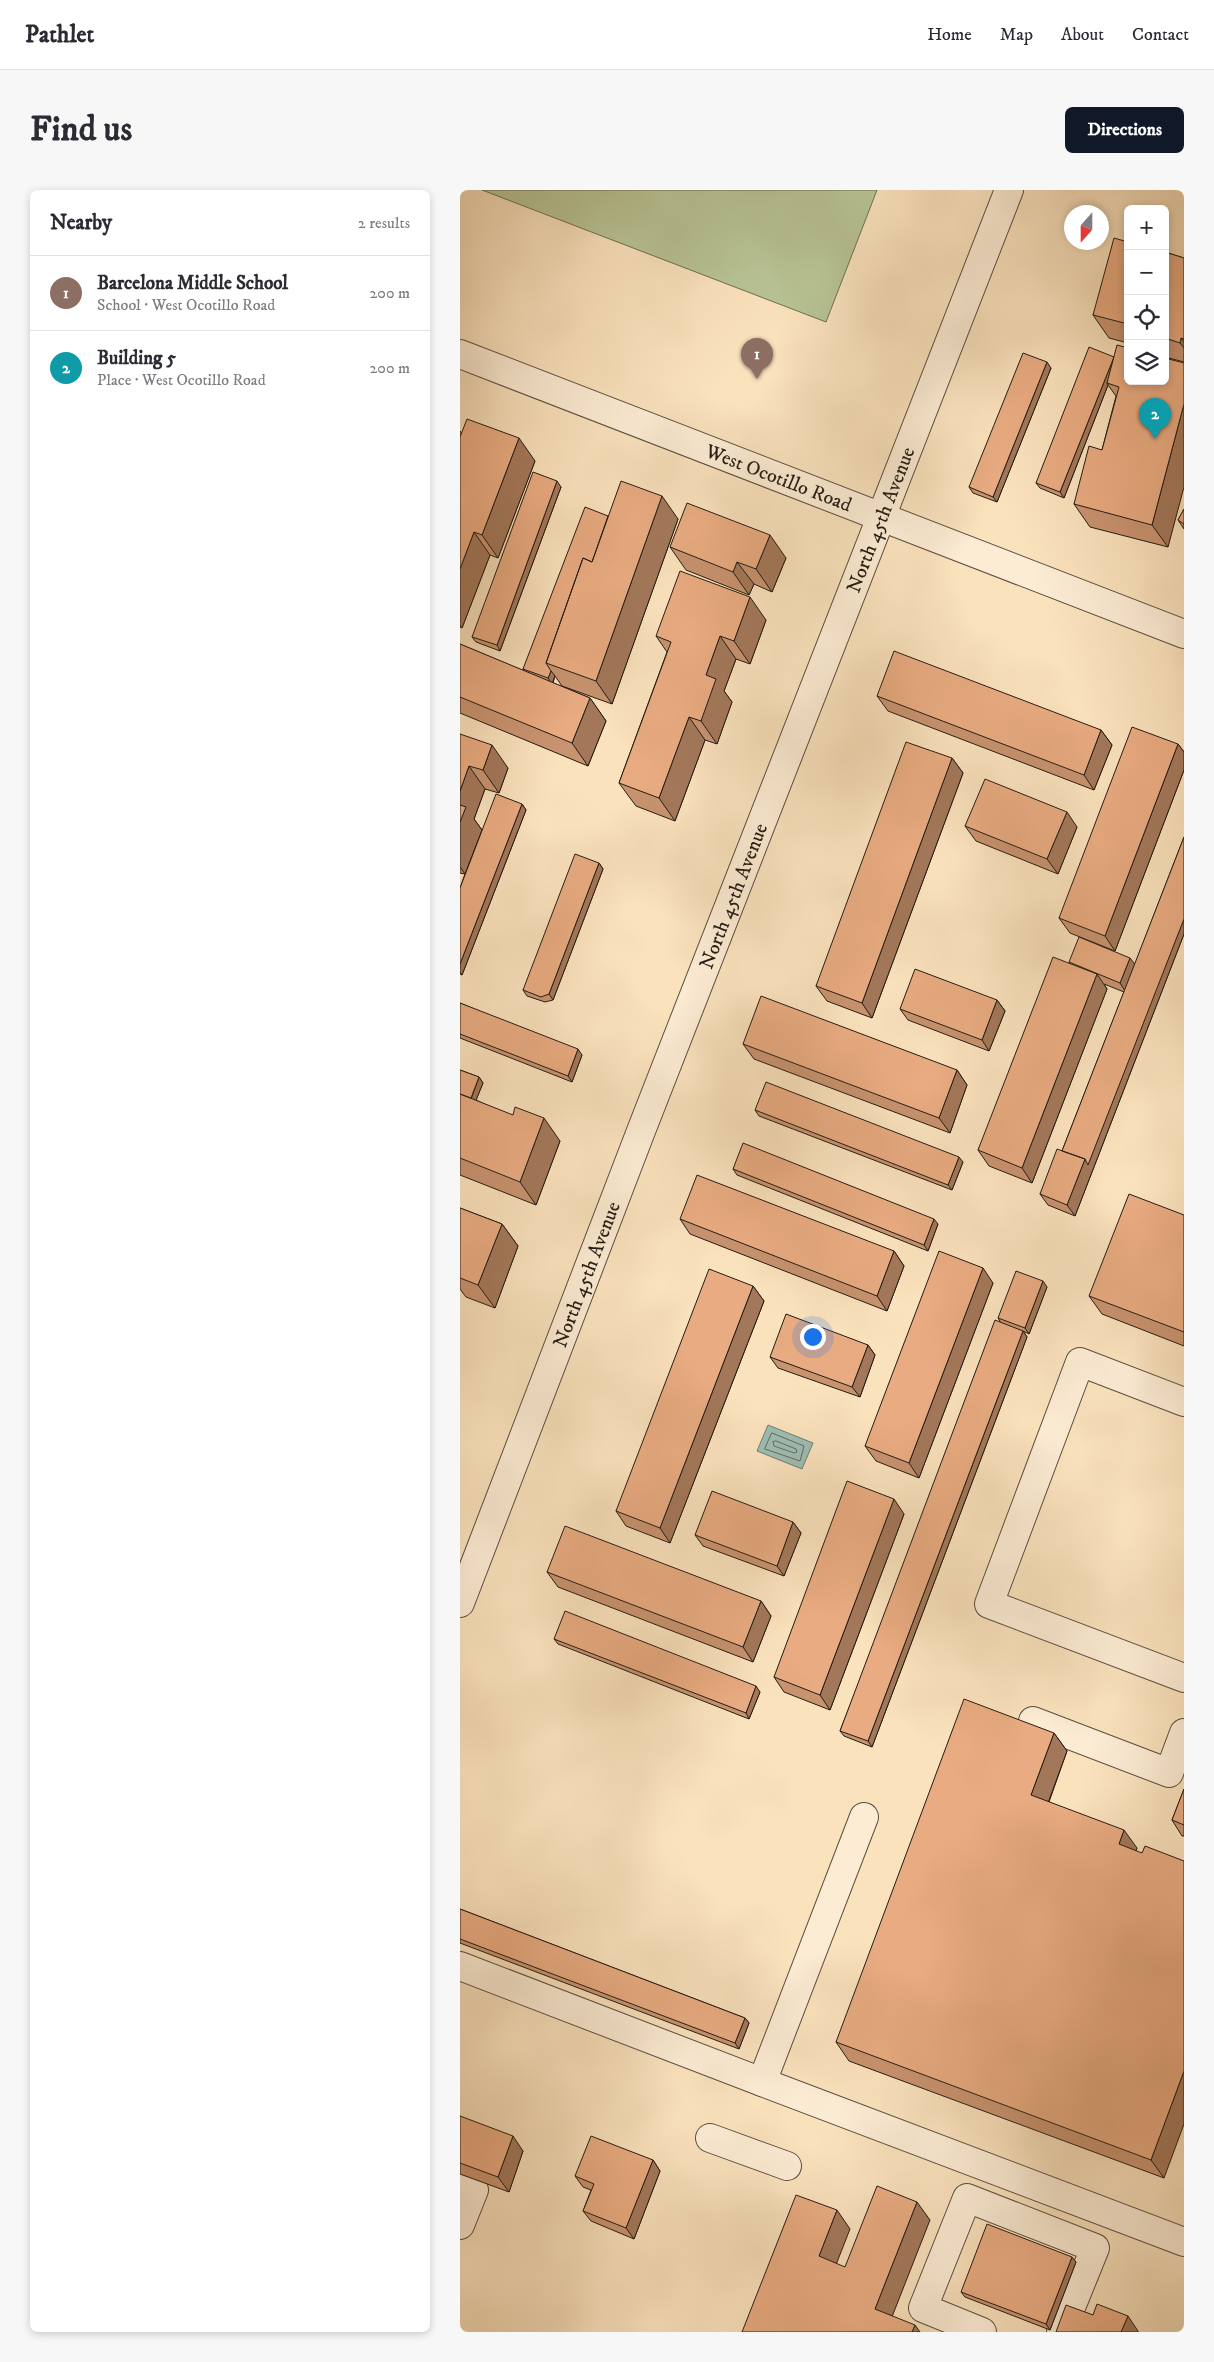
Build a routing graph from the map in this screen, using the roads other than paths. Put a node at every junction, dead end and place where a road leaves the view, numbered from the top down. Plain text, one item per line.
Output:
1 (1008, 190) edge
2 (460, 354) edge
3 (882, 518) junction
4 (1184, 634) edge
5 (1184, 1402) edge
6 (460, 1603) edge
7 (1184, 1678) edge
8 (1033, 1721) dead end
9 (1184, 1733) edge
10 (864, 1817) dead end
11 (460, 1966) edge
12 (762, 2082) junction
13 (710, 2138) dead end
14 (787, 2166) dead end
15 (1017, 2179) junction
16 (460, 2185) edge
17 (1004, 2212) junction
18 (460, 2224) edge
19 (1184, 2242) edge
20 (982, 2332) edge
21 (1061, 2332) edge

1 - 3 street, North 45th Avenue
2 - 3 street, West Ocotillo Road
3 - 4 street, West Ocotillo Road
3 - 6 street, North 45th Avenue
5 - 7 street
8 - 9 street
10 - 12 street
11 - 12 street
12 - 15 street
13 - 14 street
15 - 17 street
15 - 19 street
16 - 18 street
17 - 20 street
17 - 21 street

